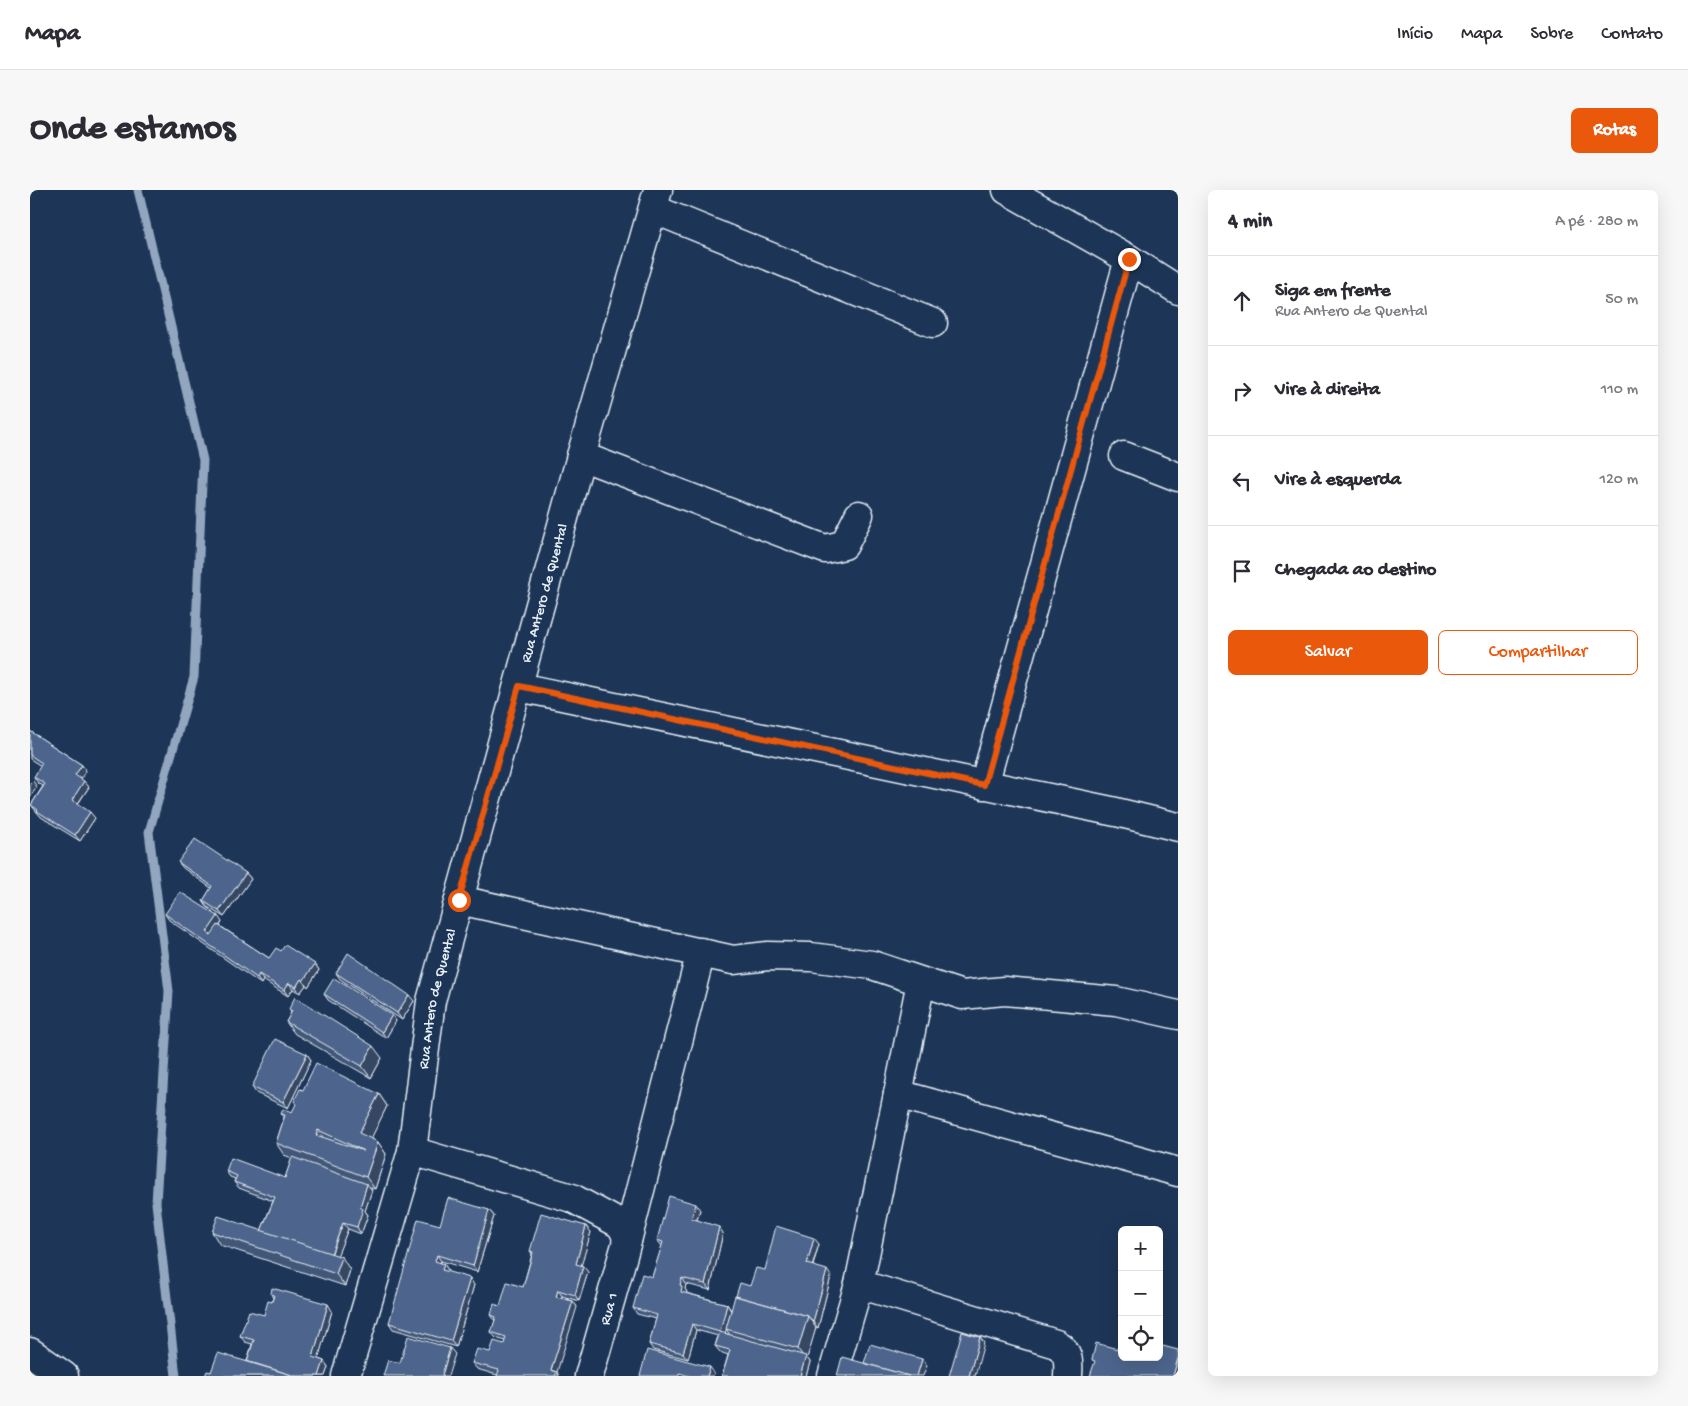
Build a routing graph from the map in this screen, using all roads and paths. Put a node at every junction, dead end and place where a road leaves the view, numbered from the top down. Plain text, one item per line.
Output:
1 (1007, 190) edge
2 (655, 200) edge
3 (1129, 259) junction
4 (1178, 290) edge
5 (933, 323) dead end
6 (581, 456) junction
7 (1124, 456) dead end
8 (1178, 477) edge
9 (859, 514) dead end
10 (519, 686) junction
11 (984, 785) junction
12 (1178, 828) edge
13 (459, 900) junction
14 (701, 952) junction
15 (921, 982) junction
16 (1178, 1014) edge
17 (898, 1094) junction
18 (412, 1151) junction
19 (1178, 1172) edge
20 (627, 1241) junction
21 (859, 1284) junction
22 (30, 1352) edge
23 (64, 1376) edge
24 (346, 1376) edge
25 (589, 1376) edge
26 (832, 1376) edge
27 (1068, 1376) edge

1 - 3 street
2 - 5 street
2 - 6 street, Rua Antero de Quental
3 - 4 street
3 - 11 street
6 - 9 street
6 - 10 street, Rua Antero de Quental
7 - 8 street
10 - 11 street
10 - 13 street, Rua Antero de Quental
11 - 12 street
13 - 14 street
13 - 18 street, Rua Antero de Quental
14 - 15 street
14 - 20 street, Rua 1
15 - 16 street
15 - 17 street
17 - 19 street
17 - 21 street
18 - 20 street
18 - 24 street, Rua Antero de Quental
20 - 25 street, Rua 1
21 - 26 street
21 - 27 street
22 - 23 street

